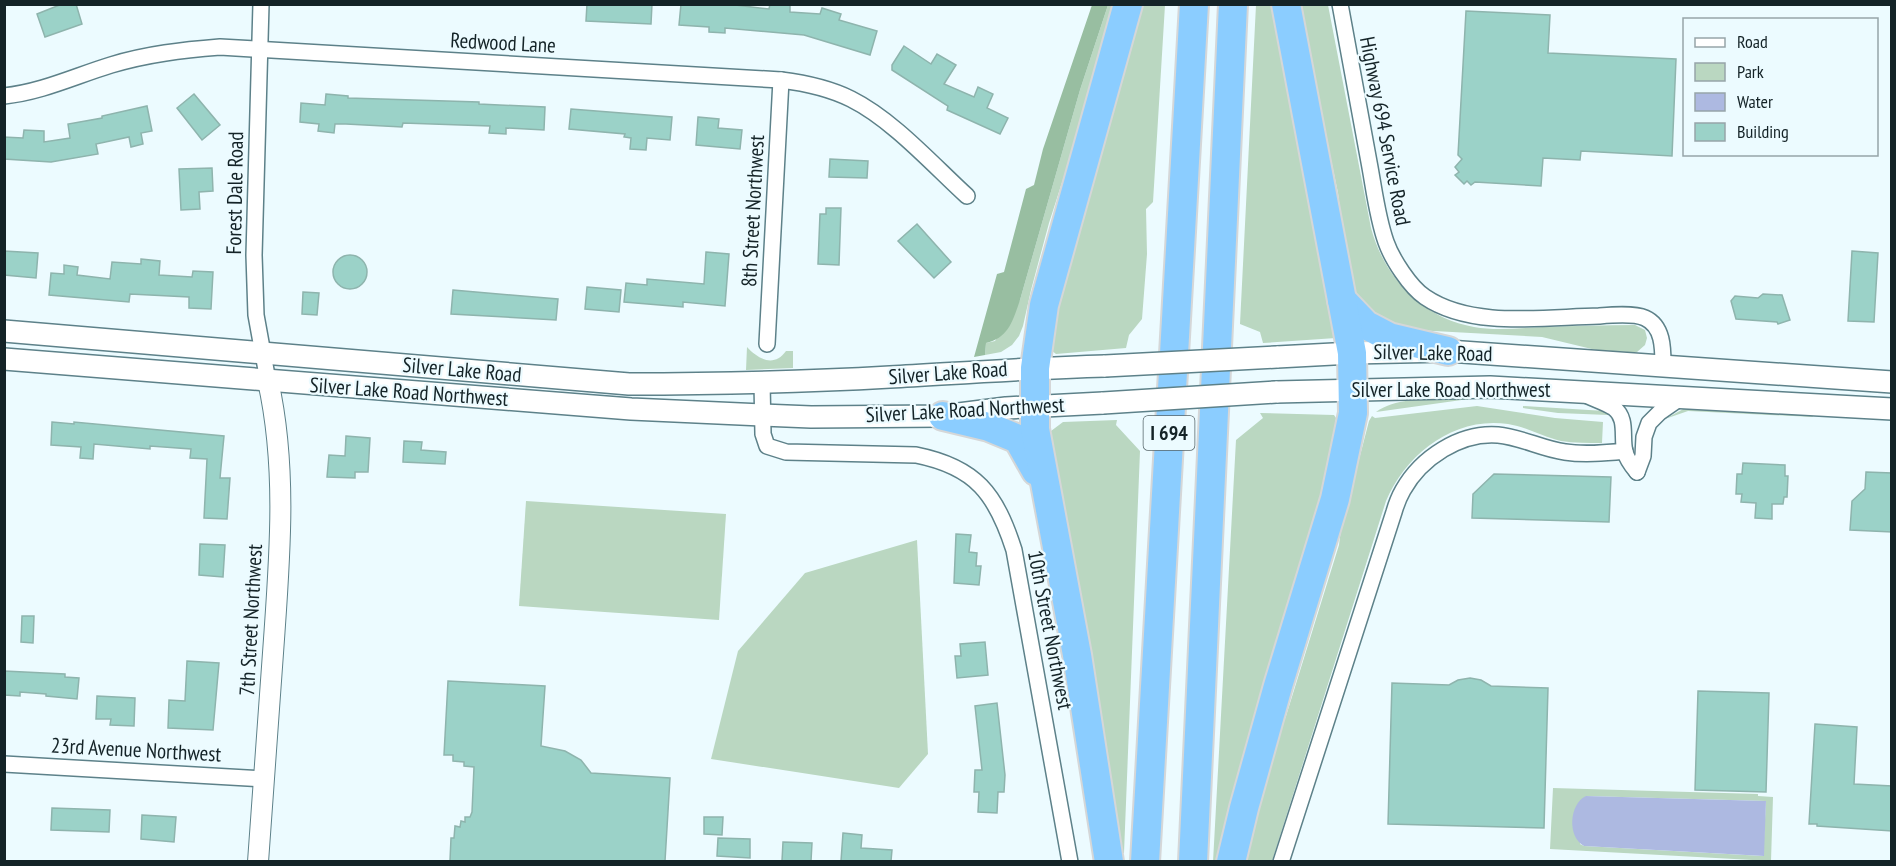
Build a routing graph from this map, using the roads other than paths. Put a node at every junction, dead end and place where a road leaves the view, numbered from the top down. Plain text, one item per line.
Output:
1 (261, 4) edge
2 (1128, 4) edge
3 (1194, 4) edge
4 (1233, 4) edge
5 (1286, 4) edge
6 (1340, 4) edge
7 (260, 50) junction
8 (781, 80) junction
9 (4, 96) edge
10 (967, 196) dead end
11 (1342, 300) junction
12 (4, 331) edge
13 (767, 344) dead end
14 (1448, 351) junction
15 (262, 352) junction
16 (1352, 353) junction
17 (4, 359) edge
18 (1663, 365) junction
19 (1035, 368) junction
20 (268, 381) junction
21 (762, 382) junction
22 (1892, 382) edge
23 (1354, 390) junction
24 (1574, 390) junction
25 (1683, 396) junction
26 (1035, 406) junction
27 (1892, 409) edge
28 (762, 416) junction
29 (943, 416) junction
30 (1625, 451) junction
31 (1046, 488) junction
32 (4, 764) edge
33 (264, 779) junction
34 (258, 861) edge
35 (1070, 861) edge
36 (1109, 861) edge
37 (1145, 861) edge
38 (1193, 861) edge
39 (1232, 861) edge
40 (1281, 861) edge

1 - 7 street, Forest Dale Road
2 - 19 highway
3 - 37 highway, I 694
4 - 38 highway, I 694
5 - 11 highway
6 - 18 street, Highway 694 Service Road
7 - 8 street, Redwood Lane
7 - 9 street, Redwood Lane
7 - 15 street, Forest Dale Road
8 - 10 street, Redwood Lane
8 - 13 street, 8th Street Northwest
11 - 14 highway
11 - 16 highway
12 - 15 main road, Silver Lake Road
14 - 16 main road, Silver Lake Road
14 - 18 main road, Silver Lake Road
15 - 20 street, Forest Dale Road
15 - 21 main road, Silver Lake Road
16 - 19 main road, Silver Lake Road, bridge
16 - 23 highway
17 - 20 main road, Silver Lake Road Northwest
18 - 22 main road, Silver Lake Road
19 - 21 main road, Silver Lake Road
19 - 26 highway
20 - 28 main road, Silver Lake Road Northwest
20 - 33 street, 7th Street Northwest
21 - 28 street
23 - 24 main road, Silver Lake Road Northwest
23 - 26 main road, Silver Lake Road Northwest, bridge
23 - 39 highway
24 - 25 main road, Silver Lake Road Northwest
24 - 30 street
25 - 27 main road, Silver Lake Road Northwest
25 - 30 street
26 - 29 main road, Silver Lake Road Northwest
26 - 31 highway
28 - 29 main road, Silver Lake Road Northwest
28 - 35 street, 10th Street Northwest
29 - 31 highway
30 - 40 street
31 - 36 highway
32 - 33 street, 23rd Avenue Northwest
33 - 34 street, 7th Street Northwest

